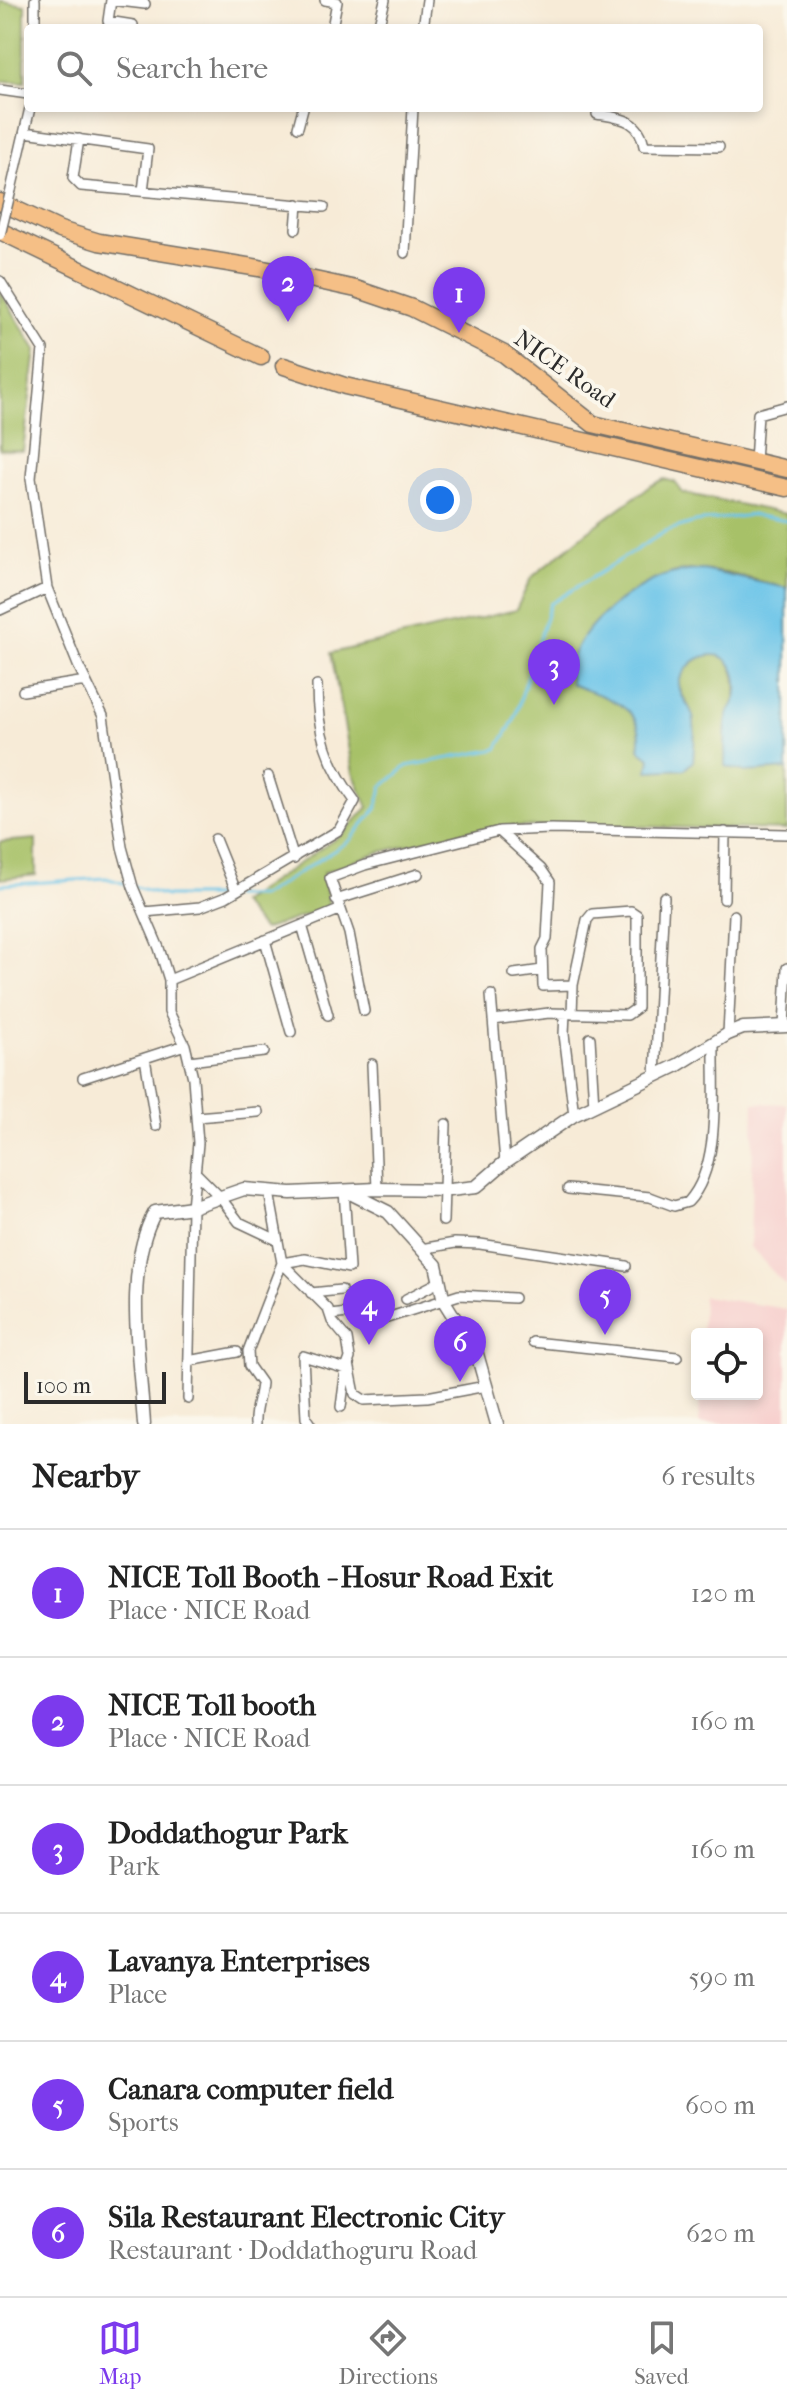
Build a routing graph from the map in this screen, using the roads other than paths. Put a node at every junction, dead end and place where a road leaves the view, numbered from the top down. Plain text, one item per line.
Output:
1 (35, 0) edge
2 (111, 0) edge
3 (325, 0) edge
4 (385, 0) edge
5 (427, 0) edge
6 (338, 1) edge
7 (145, 4) dead end
8 (35, 24) edge
9 (127, 24) edge
10 (333, 24) edge
11 (379, 24) edge
12 (424, 24) edge
13 (0, 90) edge
14 (24, 93) edge
15 (29, 112) edge
16 (302, 112) edge
17 (413, 112) edge
18 (597, 114) dead end
19 (298, 127) dead end
20 (25, 132) junction
21 (79, 139) junction
22 (719, 147) dead end
23 (143, 191) junction
24 (6, 196) edge
25 (298, 204) junction
26 (324, 207) dead end
27 (296, 229) dead end
28 (0, 233) edge
29 (405, 253) dead end
30 (0, 281) edge
31 (261, 357) dead end
32 (284, 366) dead end
33 (787, 406) edge
34 (755, 462) junction
35 (787, 469) edge
36 (787, 488) edge
37 (47, 588) junction
38 (0, 610) edge
39 (86, 681) junction
40 (317, 685) dead end
41 (23, 691) dead end
42 (268, 776) dead end
43 (499, 831) junction
44 (725, 832) junction
45 (787, 834) edge
46 (215, 839) dead end
47 (294, 859) junction
48 (418, 874) dead end
49 (236, 891) junction
50 (664, 897) dead end
51 (724, 899) dead end
52 (338, 905) junction
53 (144, 912) junction
54 (734, 915) dead end
55 (302, 925) junction
56 (265, 940) junction
57 (787, 968) edge
58 (542, 970) junction
59 (514, 974) dead end
60 (169, 980) junction
61 (573, 985) junction
62 (491, 995) dead end
63 (364, 1011) dead end
64 (568, 1013) junction
65 (328, 1015) dead end
66 (493, 1020) junction
67 (785, 1026) edge
68 (291, 1032) dead end
69 (728, 1034) junction
70 (590, 1038) dead end
71 (714, 1042) junction
72 (185, 1045) junction
73 (264, 1052) dead end
74 (145, 1058) junction
75 (189, 1061) junction
76 (372, 1064) dead end
77 (655, 1076) junction
78 (83, 1078) dead end
79 (594, 1106) junction
80 (258, 1112) dead end
81 (574, 1115) junction
82 (196, 1117) junction
83 (446, 1124) dead end
84 (156, 1126) dead end
85 (505, 1162) junction
86 (195, 1172) junction
87 (377, 1189) junction
88 (568, 1189) dead end
89 (344, 1190) junction
90 (444, 1190) junction
91 (269, 1192) junction
92 (220, 1197) junction
93 (192, 1207) junction
94 (443, 1221) dead end
95 (277, 1240) junction
96 (421, 1249) junction
97 (282, 1263) junction
98 (626, 1266) dead end
99 (439, 1282) junction
100 (341, 1290) dead end
101 (311, 1293) junction
102 (514, 1298) dead end
103 (406, 1299) dead end
104 (444, 1301) junction
105 (348, 1313) dead end
106 (330, 1315) junction
107 (384, 1319) dead end
108 (533, 1342) dead end
109 (237, 1352) dead end
110 (677, 1357) dead end
111 (189, 1361) junction
112 (347, 1366) junction
113 (486, 1386) junction
114 (188, 1399) dead end
115 (341, 1407) dead end
116 (144, 1424) edge
117 (255, 1424) edge
118 (310, 1424) edge
119 (497, 1424) edge

1 - 8 street
2 - 7 street
2 - 9 street
3 - 6 street
4 - 11 street
5 - 12 street
6 - 10 street
13 - 14 street
15 - 20 street
16 - 19 street
17 - 29 street
18 - 22 street
20 - 21 street
20 - 24 street
21 - 23 street
21 - 23 street
23 - 25 street
24 - 28 street, bridge
24 - 34 highway, NICE Road
25 - 26 street
25 - 27 street
28 - 31 highway
30 - 37 street
32 - 36 highway, NICE Road
33 - 34 street
34 - 35 highway, NICE Road
37 - 38 street
37 - 39 street
39 - 41 street
39 - 53 street
40 - 47 street
42 - 47 street
43 - 44 street
43 - 52 street
43 - 58 street
44 - 45 street
44 - 51 street
46 - 49 street
47 - 49 street
48 - 52 street
49 - 53 street
50 - 77 street
52 - 55 street
52 - 63 street
53 - 60 street
54 - 69 street
55 - 56 street
55 - 65 street
56 - 60 street
56 - 68 street
57 - 67 street
58 - 59 street
58 - 61 street
60 - 72 street
61 - 64 street
61 - 64 street
62 - 66 street
64 - 66 street
64 - 81 street
66 - 85 street
67 - 69 street
69 - 71 street
70 - 79 street
71 - 77 street
71 - 88 street
72 - 74 street
72 - 75 street
73 - 75 street
74 - 78 street
74 - 84 street
75 - 82 street
76 - 87 street
77 - 79 street
79 - 81 street
80 - 82 street
81 - 85 street
82 - 86 street
83 - 90 street
85 - 90 street
86 - 92 street
86 - 93 street
87 - 89 street
87 - 90 street
89 - 91 street
89 - 96 street
89 - 97 street
90 - 94 street
91 - 92 street
91 - 95 street
92 - 93 street
92 - 95 street
93 - 111 street
93 - 116 street
95 - 97 street
96 - 98 street
96 - 99 street
97 - 101 street
97 - 117 street
99 - 103 street
99 - 104 street
100 - 101 street
101 - 106 street
102 - 104 street
104 - 107 street
104 - 113 street
105 - 106 street
106 - 112 street
108 - 110 street
109 - 111 street
111 - 114 street
112 - 113 street
112 - 115 street
112 - 118 street
113 - 119 street

